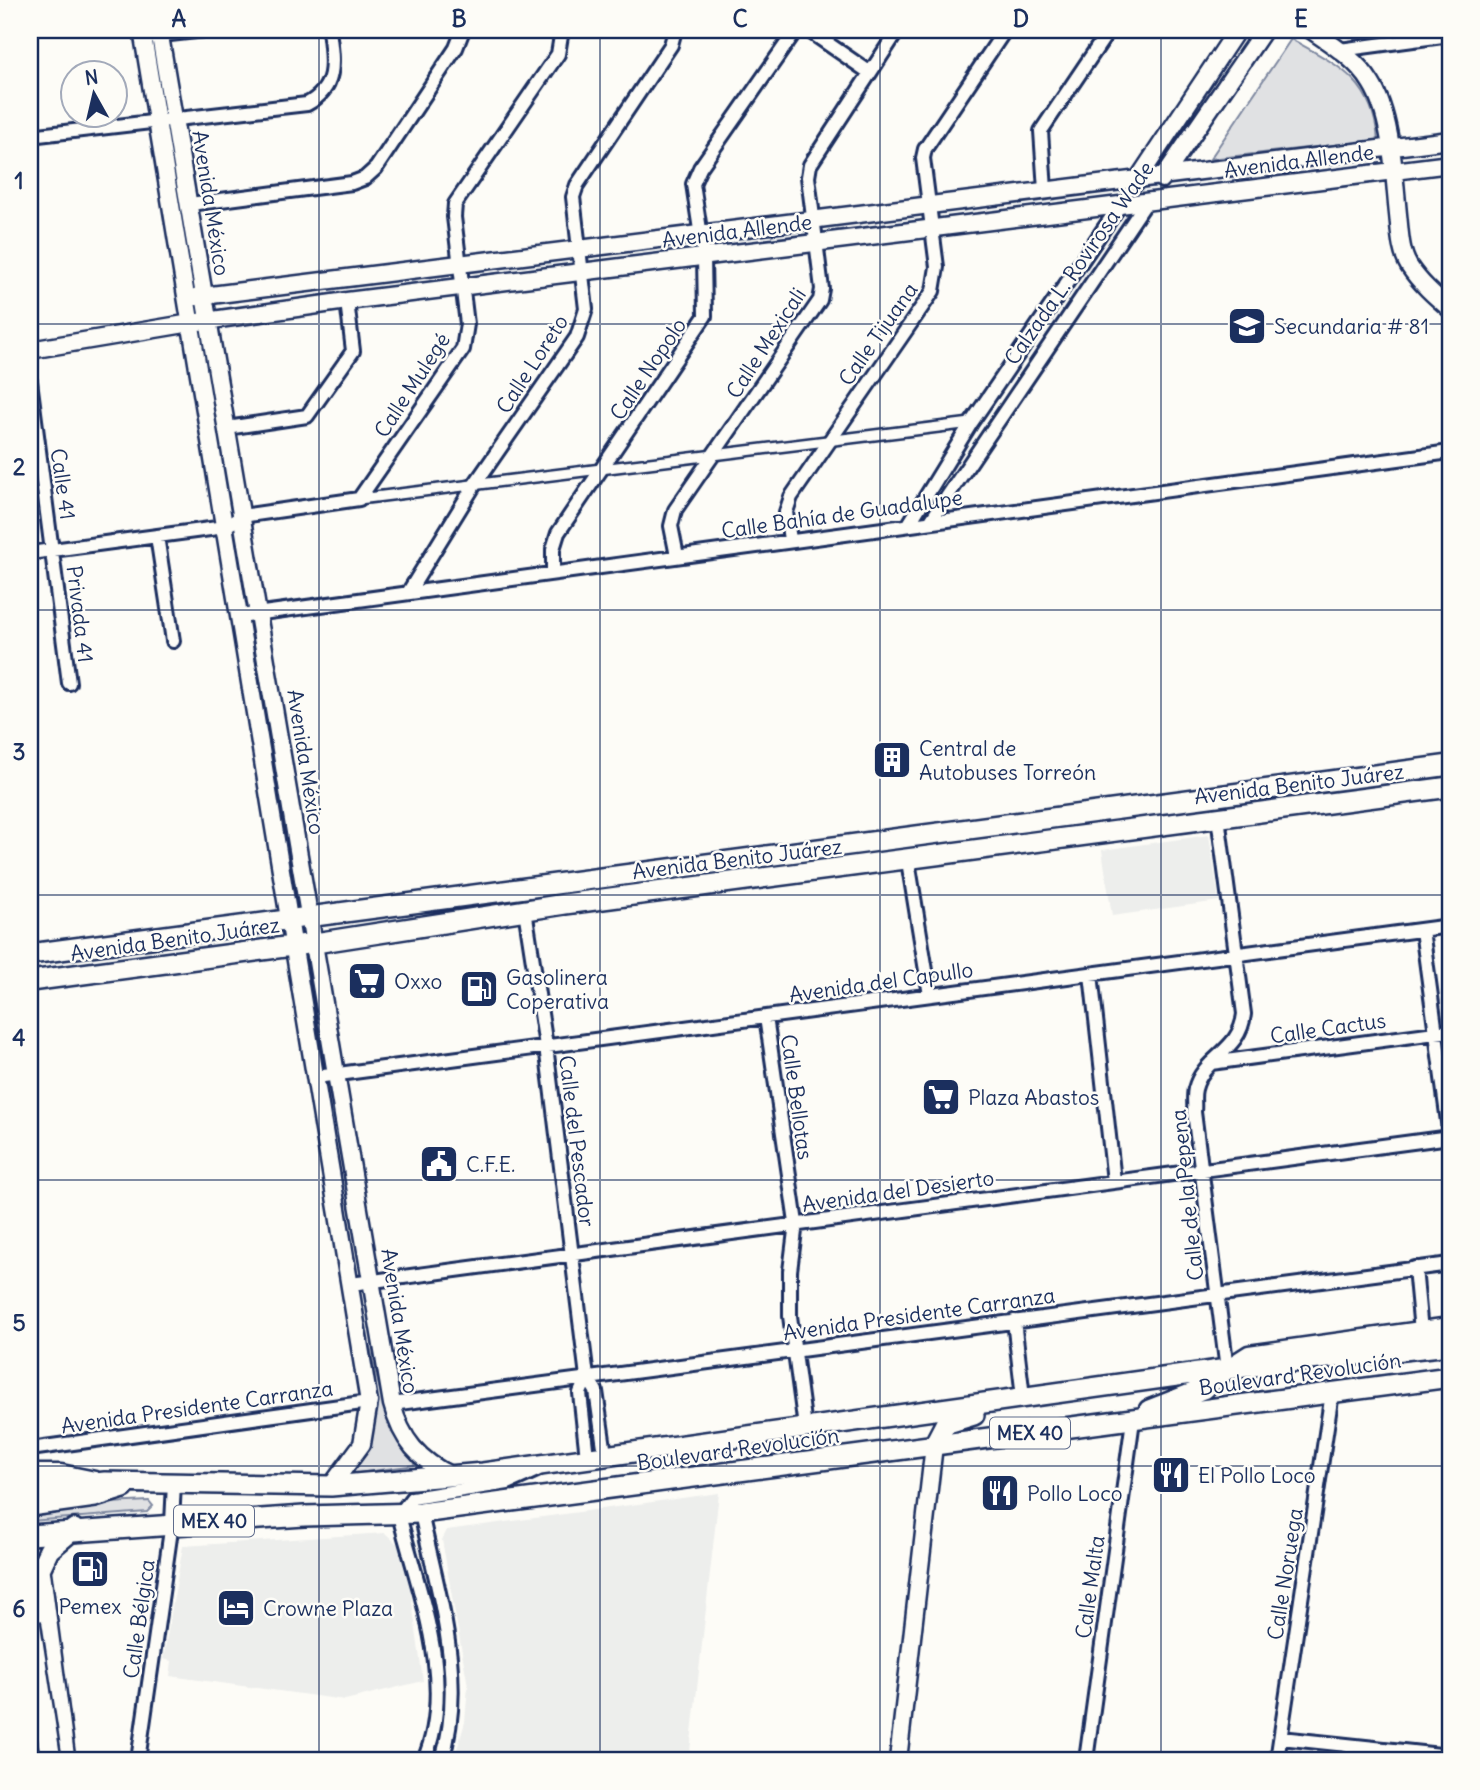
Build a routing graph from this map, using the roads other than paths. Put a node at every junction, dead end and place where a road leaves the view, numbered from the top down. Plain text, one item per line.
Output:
1 (205, 30) edge
2 (329, 30) edge
3 (463, 30) edge
4 (562, 30) edge
5 (675, 30) edge
6 (796, 30) edge
7 (808, 30) edge
8 (898, 30) edge
9 (1005, 30) edge
10 (1109, 30) edge
11 (1237, 30) edge
12 (1264, 30) edge
13 (1311, 30) edge
14 (160, 33) edge
15 (142, 34) edge
16 (1450, 35) edge
17 (1340, 50) junction
18 (869, 72) junction
19 (175, 118) junction
20 (158, 120) junction
21 (30, 136) edge
22 (1450, 140) edge
23 (1390, 147) junction
24 (1450, 164) edge
25 (1393, 171) junction
26 (1165, 174) junction
27 (1139, 179) junction
28 (1045, 190) junction
29 (1147, 201) junction
30 (190, 204) junction
31 (929, 205) junction
32 (1120, 205) junction
33 (814, 219) junction
34 (932, 228) junction
35 (700, 233) junction
36 (817, 243) junction
37 (578, 248) junction
38 (704, 256) junction
39 (460, 263) junction
40 (581, 272) junction
41 (463, 287) junction
42 (205, 295) junction
43 (187, 298) junction
44 (347, 301) junction
45 (1450, 309) edge
46 (209, 320) junction
47 (191, 323) junction
48 (30, 350) edge
49 (30, 381) edge
50 (971, 423) junction
51 (227, 428) junction
52 (827, 441) junction
53 (1450, 452) edge
54 (715, 455) junction
55 (603, 468) junction
56 (475, 484) junction
57 (359, 499) junction
58 (242, 516) junction
59 (930, 522) junction
60 (909, 524) junction
61 (225, 527) junction
62 (157, 536) junction
63 (790, 540) junction
64 (52, 550) junction
65 (30, 553) edge
66 (677, 556) junction
67 (553, 573) junction
68 (408, 593) junction
69 (259, 614) junction
70 (240, 616) junction
71 (173, 641) dead end
72 (69, 683) dead end
73 (1450, 765) edge
74 (1337, 780) junction
75 (1450, 787) edge
76 (1340, 801) junction
77 (1218, 817) junction
78 (1011, 823) junction
79 (894, 838) junction
80 (908, 861) junction
81 (593, 878) junction
82 (565, 904) junction
83 (525, 910) junction
84 (311, 916) junction
85 (290, 919) junction
86 (1450, 926) edge
87 (1422, 930) junction
88 (315, 943) junction
89 (294, 946) junction
90 (30, 954) edge
91 (1236, 954) junction
92 (1091, 974) junction
93 (30, 981) edge
94 (930, 995) junction
95 (766, 1017) junction
96 (1450, 1031) edge
97 (1436, 1033) junction
98 (546, 1046) junction
99 (1211, 1063) junction
100 (337, 1074) junction
101 (316, 1077) junction
102 (1450, 1137) edge
103 (1202, 1170) junction
104 (1114, 1181) junction
105 (796, 1223) junction
106 (572, 1253) junction
107 (1450, 1264) edge
108 (1415, 1268) junction
109 (372, 1280) junction
110 (351, 1284) junction
111 (1217, 1294) junction
112 (1014, 1321) junction
113 (1450, 1327) edge
114 (1421, 1331) junction
115 (1450, 1345) edge
116 (795, 1350) junction
117 (1227, 1369) junction
118 (1450, 1369) edge
119 (587, 1377) junction
120 (1450, 1377) edge
121 (1409, 1383) junction
122 (1332, 1393) junction
123 (1023, 1397) junction
124 (369, 1402) junction
125 (392, 1404) junction
126 (1133, 1420) junction
127 (805, 1427) junction
128 (934, 1445) junction
129 (30, 1449) edge
130 (596, 1456) junction
131 (30, 1461) edge
132 (551, 1462) junction
133 (30, 1473) edge
134 (61, 1473) junction
135 (452, 1476) junction
136 (105, 1482) junction
137 (138, 1483) junction
138 (174, 1483) junction
139 (331, 1486) junction
140 (30, 1490) edge
141 (30, 1506) edge
142 (421, 1513) junction
143 (399, 1515) junction
144 (172, 1524) junction
145 (74, 1529) junction
146 (30, 1535) edge
147 (36, 1592) edge
148 (39, 1623) edge
149 (30, 1635) edge
150 (448, 1643) junction
151 (431, 1646) junction
152 (30, 1708) edge
153 (1281, 1738) junction
154 (1450, 1756) edge
155 (38, 1760) edge
156 (51, 1760) edge
157 (65, 1760) edge
158 (138, 1760) edge
159 (424, 1760) edge
160 (442, 1760) edge
161 (898, 1760) edge
162 (1086, 1760) edge
163 (1278, 1760) edge

1 - 14 street
2 - 19 street
3 - 30 street
4 - 39 street, Calle Mulegé
5 - 37 street, Calle Loreto
6 - 35 street, Calle Nopolo
7 - 18 street
8 - 18 street, Calle Mexicali
9 - 31 street, Calle Tijuana
10 - 28 street
11 - 27 street, Calzada L. Rovirosa Wade
12 - 26 street, Calzada L. Rovirosa Wade
13 - 17 street
14 - 15 street
14 - 19 street, Avenida México
15 - 20 street, Avenida México
16 - 17 street
17 - 23 street
18 - 33 street, Calle Mexicali
19 - 20 street
19 - 30 street, Avenida México
20 - 21 street
20 - 43 street, Avenida México
22 - 23 street, Avenida Allende
23 - 25 street
23 - 26 street, Avenida Allende
24 - 25 street, Avenida Allende
25 - 29 street, Avenida Allende
25 - 45 street
26 - 27 street, Avenida Allende
26 - 29 street, Calzada L. Rovirosa Wade
27 - 28 street, Avenida Allende
27 - 32 street, Calzada L. Rovirosa Wade
28 - 31 street, Avenida Allende
29 - 32 street, Avenida Allende
29 - 59 street, Calzada L. Rovirosa Wade
30 - 42 street, Avenida México
31 - 33 street, Avenida Allende
31 - 34 street, Calle Tijuana
32 - 34 street, Avenida Allende
32 - 50 street, Calzada L. Rovirosa Wade
33 - 35 street, Avenida Allende
33 - 36 street, Calle Mexicali
34 - 36 street, Avenida Allende
34 - 52 street, Calle Tijuana
35 - 37 street, Avenida Allende
35 - 38 street, Calle Nopolo
36 - 38 street, Avenida Allende
36 - 54 street, Calle Mexicali
37 - 39 street, Avenida Allende
37 - 40 street, Calle Loreto
38 - 40 street, Avenida Allende
38 - 55 street, Calle Nopolo
39 - 41 street, Calle Mulegé
39 - 42 street, Avenida Allende
40 - 41 street, Avenida Allende
40 - 56 street, Calle Loreto
41 - 44 street, Avenida Allende
41 - 57 street, Calle Mulegé
42 - 43 street, Avenida Allende
42 - 46 street, Avenida México
43 - 47 street, Avenida México
44 - 46 street, Avenida Allende
44 - 51 street
46 - 47 street, Avenida Allende
46 - 51 street, Avenida México
47 - 48 street, Avenida Allende
47 - 61 street, Avenida México
49 - 64 street, Calle 41
50 - 52 street
50 - 60 street, Calzada L. Rovirosa Wade
51 - 58 street, Avenida México
52 - 54 street
52 - 63 street, Calle Tijuana
53 - 59 street, Calle Bahía de Guadalupe
54 - 55 street
54 - 66 street, Calle Mexicali
55 - 56 street
55 - 67 street, Calle Nopolo
56 - 57 street
56 - 68 street, Calle Loreto
57 - 58 street
58 - 61 street
58 - 69 street, Avenida México
59 - 60 street, Calle Bahía de Guadalupe
60 - 63 street, Calle Bahía de Guadalupe
61 - 62 street
61 - 70 street, Avenida México
62 - 64 street
62 - 71 street
63 - 66 street, Calle Bahía de Guadalupe
64 - 65 street
64 - 72 street, Privada 41
66 - 67 street, Calle Bahía de Guadalupe
67 - 68 street, Calle Bahía de Guadalupe
68 - 69 street, Calle Bahía de Guadalupe
69 - 70 street, Calle Bahía de Guadalupe
69 - 84 street, Avenida México
70 - 85 street, Avenida México
73 - 74 main road, Avenida Benito Juárez
74 - 76 main road
74 - 78 main road, Avenida Benito Juárez
75 - 76 main road, Avenida Benito Juárez
76 - 77 main road, Avenida Benito Juárez
77 - 80 main road, Avenida Benito Juárez
77 - 91 street, Calle de la Pepena
78 - 79 main road, Avenida Benito Juárez
78 - 80 main road
79 - 80 main road
79 - 81 main road, Avenida Benito Juárez
80 - 82 main road, Avenida Benito Juárez
80 - 94 street
81 - 82 main road
81 - 84 main road, Avenida Benito Juárez
82 - 83 main road, Avenida Benito Juárez
83 - 88 main road, Avenida Benito Juárez
83 - 98 street, Calle del Pescador
84 - 85 main road, Avenida Benito Juárez
84 - 88 street, Avenida México
85 - 89 street, Avenida México
85 - 90 main road, Avenida Benito Juárez
86 - 87 street, Avenida del Capullo
87 - 91 street, Avenida del Capullo
87 - 97 street
88 - 89 main road, Avenida Benito Juárez
88 - 100 street, Avenida México
89 - 93 main road, Avenida Benito Juárez
89 - 101 street, Avenida México
91 - 92 street, Avenida del Capullo
91 - 99 street, Calle de la Pepena
92 - 94 street, Avenida del Capullo
92 - 104 street
94 - 95 street, Avenida del Capullo
95 - 98 street, Avenida del Capullo
95 - 105 street, Calle Bellotas
96 - 97 street, Calle Cactus
97 - 99 street, Calle Cactus
97 - 102 street
98 - 100 street, Avenida del Capullo
98 - 106 street, Calle del Pescador
99 - 103 street, Calle de la Pepena
100 - 101 street, Avenida del Capullo
100 - 109 street, Avenida México
101 - 110 street, Avenida México
102 - 103 street, Avenida del Desierto
103 - 104 street, Avenida del Desierto
103 - 111 street, Calle de la Pepena
104 - 105 street, Avenida del Desierto
105 - 106 street, Avenida del Desierto
105 - 116 street, Calle Bellotas
106 - 109 street, Avenida del Desierto
106 - 119 street, Calle del Pescador
107 - 108 street, Avenida Presidente Carranza
108 - 111 street, Avenida Presidente Carranza
108 - 114 street
109 - 110 street, Avenida del Desierto
109 - 125 street, Avenida México
110 - 124 street, Avenida México
111 - 112 street, Avenida Presidente Carranza
111 - 117 street, Calle de la Pepena
112 - 116 street, Avenida Presidente Carranza
112 - 123 street
113 - 114 main road
114 - 117 main road
115 - 117 main road, MEX 40
116 - 119 street, Avenida Presidente Carranza
116 - 127 street, Calle Bellotas
117 - 123 main road, MEX 40
117 - 126 main road
118 - 121 main road
119 - 125 street, Avenida Presidente Carranza
119 - 130 street, Calle del Pescador
120 - 121 main road, Boulevard Revolución / MEX 40
121 - 122 main road, Boulevard Revolución / MEX 40
122 - 126 main road, Boulevard Revolución / MEX 40
122 - 153 street, Calle Noruega
123 - 127 main road, MEX 40
123 - 128 main road
124 - 129 street, Avenida Presidente Carranza
124 - 139 street, Avenida México
125 - 135 street, Avenida México
126 - 128 main road, Boulevard Revolución / MEX 40
126 - 162 street, Calle Malta
127 - 130 main road, MEX 40
128 - 142 main road, Boulevard Revolución / MEX 40
128 - 161 street
130 - 132 main road, MEX 40
131 - 134 street
132 - 135 main road, MEX 40
132 - 143 street
133 - 134 street
134 - 136 street
135 - 139 main road, MEX 40
136 - 137 main road, MEX 40
136 - 140 main road, MEX 40
137 - 138 main road, MEX 40
137 - 141 main road
138 - 139 main road, MEX 40
138 - 144 street, Calle Bélgica
142 - 143 main road, Boulevard Revolución / MEX 40
142 - 150 street
143 - 144 main road, Boulevard Revolución / MEX 40
143 - 151 street
144 - 145 main road, Boulevard Revolución / MEX 40
144 - 158 street, Calle Bélgica
145 - 146 main road, Boulevard Revolución / MEX 40
145 - 147 main road
147 - 148 main road
148 - 149 main road
148 - 156 main road, bridge
148 - 157 main road
150 - 151 street
150 - 160 street
151 - 159 street
152 - 155 main road
153 - 154 street
153 - 163 street, Calle Noruega

